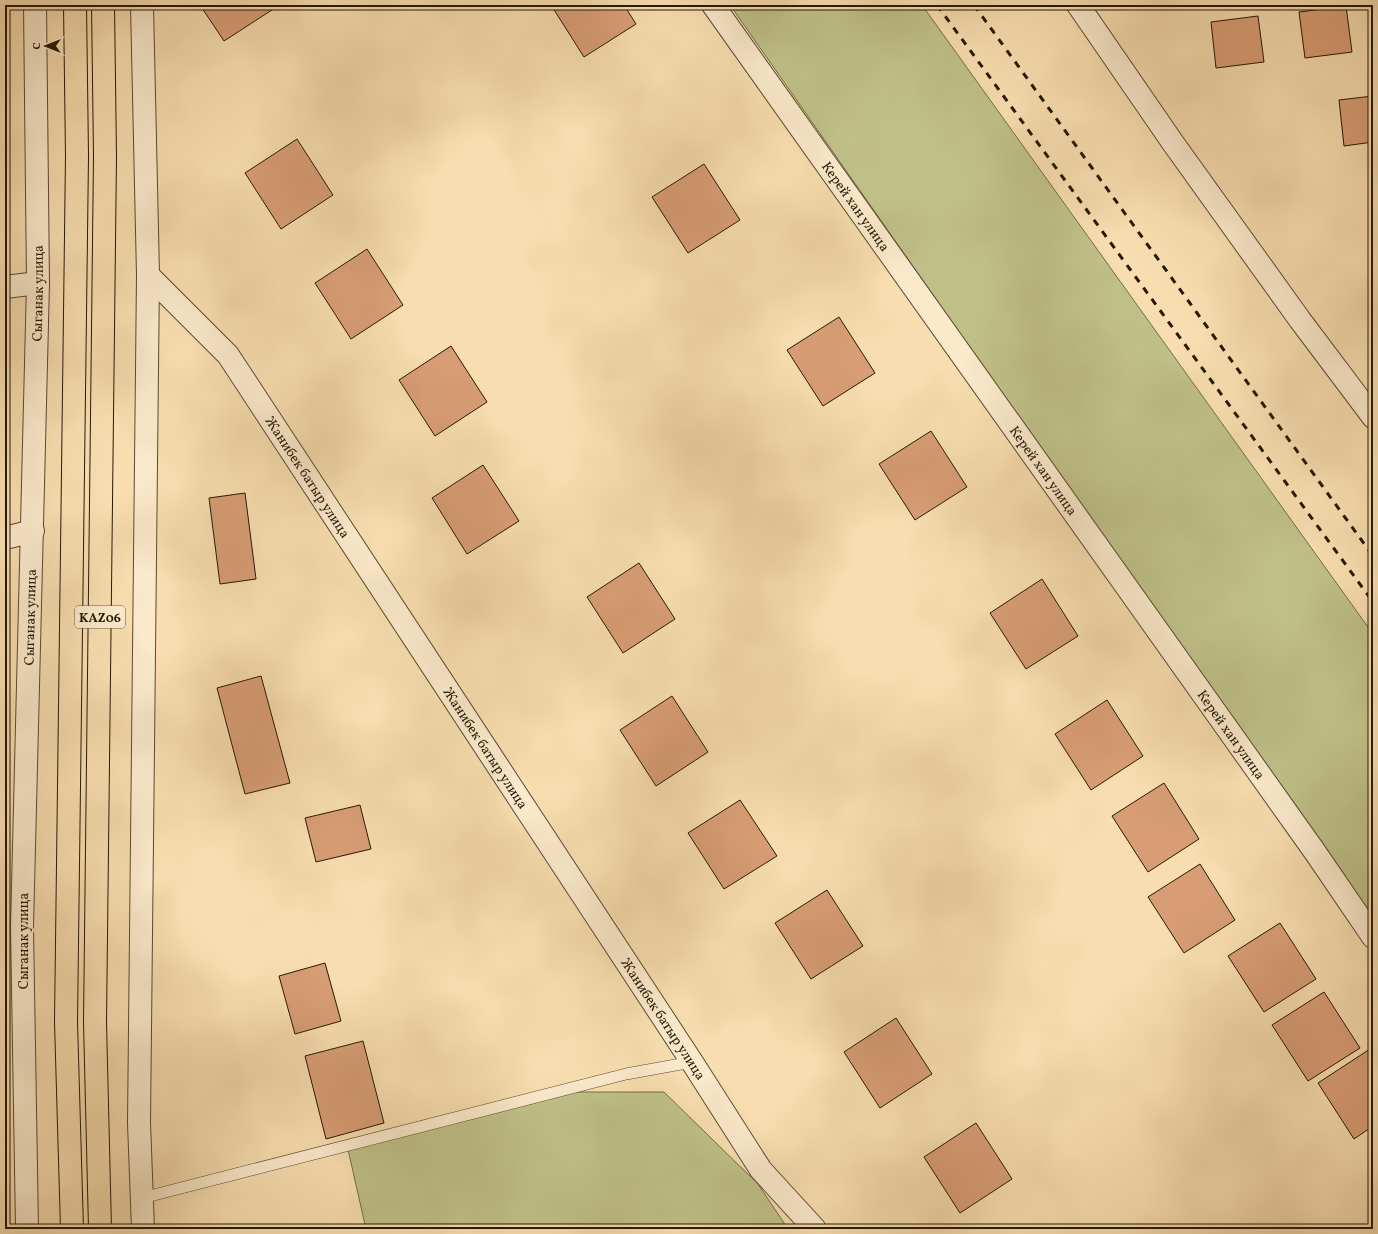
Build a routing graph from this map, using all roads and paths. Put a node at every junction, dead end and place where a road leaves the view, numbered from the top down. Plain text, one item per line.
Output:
1 (34, 5) edge
2 (75, 5) edge
3 (103, 5) edge
4 (142, 5) edge
5 (713, 5) edge
6 (1078, 5) edge
7 (148, 275) junction
8 (38, 283) junction
9 (5, 287) edge
10 (1373, 417) edge
11 (33, 531) junction
12 (5, 538) edge
13 (14, 930) edge
14 (1373, 937) edge
15 (692, 1062) junction
16 (142, 1198) junction
17 (27, 1229) edge
18 (72, 1229) edge
19 (100, 1229) edge
20 (143, 1229) edge
21 (815, 1229) edge

1 - 8 street, Сыганак улица
2 - 18 highway, KАZ06
3 - 19 highway, KАZ06
4 - 7 street
5 - 14 street, Керей хан улица
6 - 10 street
7 - 15 street, Жанибек батыр улица
7 - 16 street
8 - 9 street
8 - 11 street, Сыганак улица
11 - 12 street
11 - 13 street, Сыганак улица
13 - 17 street, Сыганак улица
15 - 16 lane
15 - 21 street, Жанибек батыр улица
16 - 20 street

